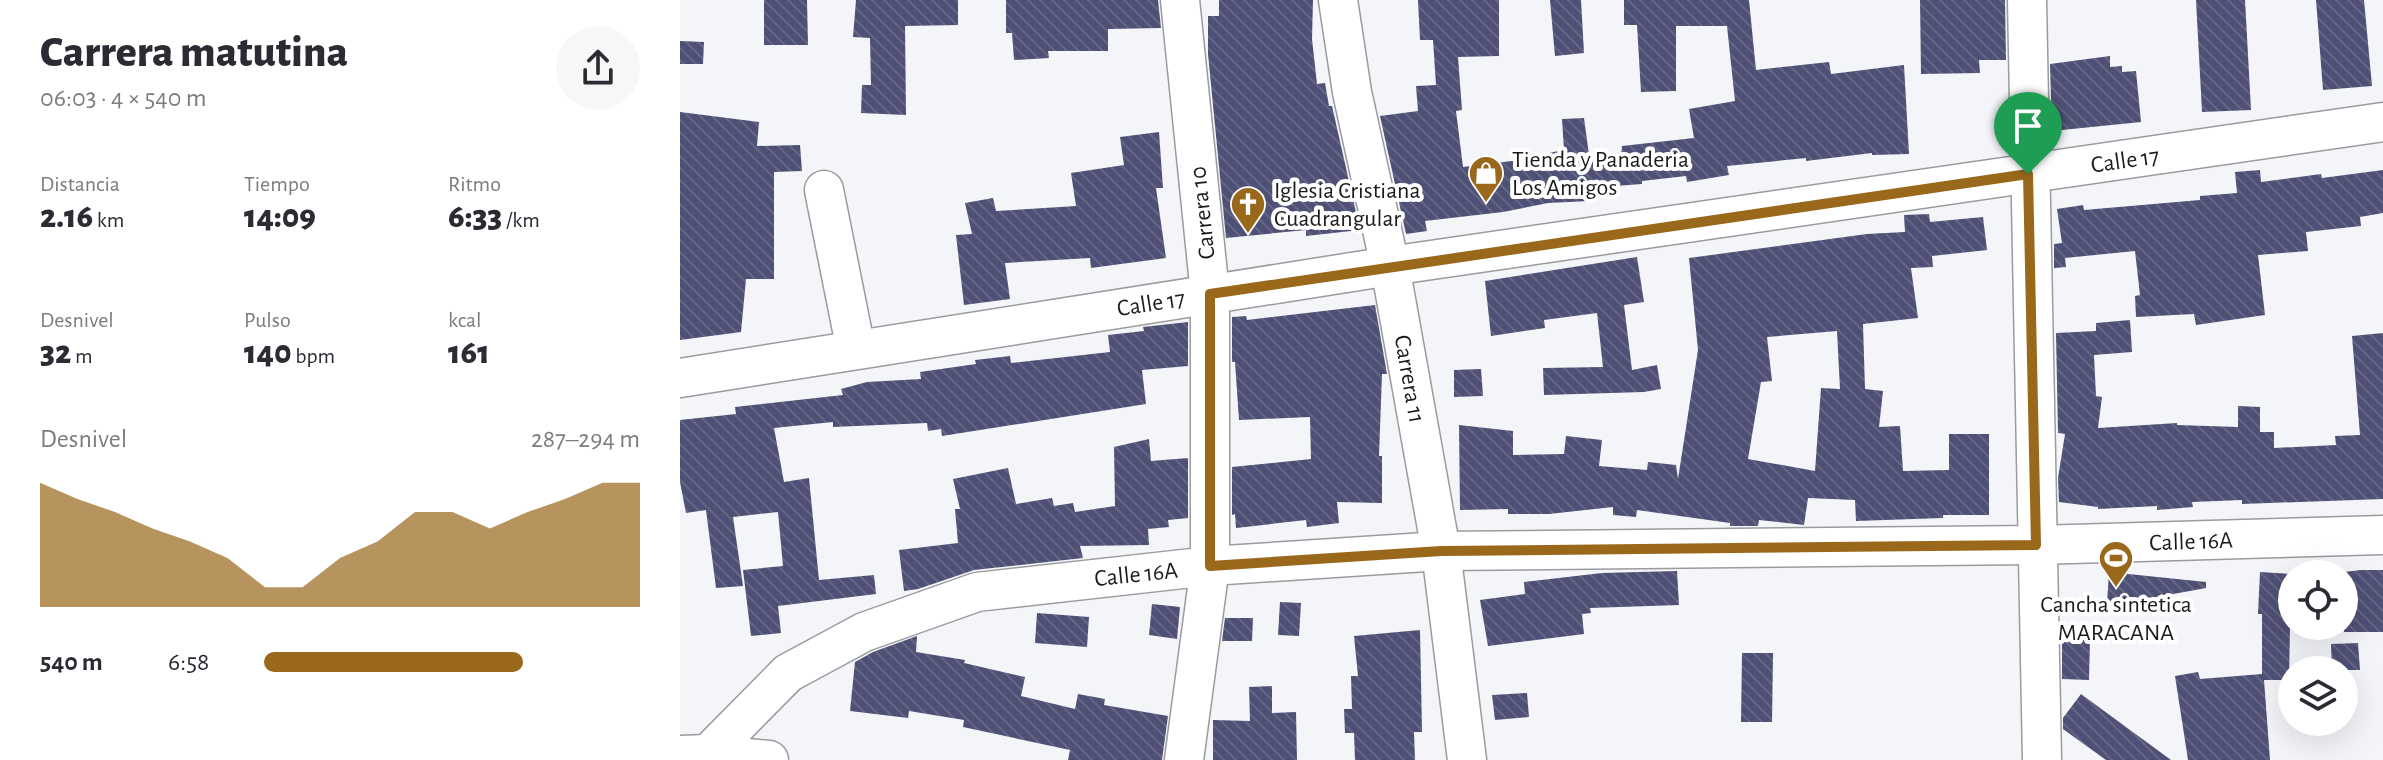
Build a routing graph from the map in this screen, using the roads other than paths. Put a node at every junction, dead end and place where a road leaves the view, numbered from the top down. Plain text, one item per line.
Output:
1 (1180, 0) edge
2 (1338, 0) edge
3 (2027, 0) edge
4 (2383, 122) edge
5 (2028, 174) junction
6 (824, 190) dead end
7 (1390, 266) junction
8 (1210, 294) junction
9 (856, 350) junction
10 (680, 378) edge
11 (2383, 535) edge
12 (2036, 545) junction
13 (1441, 551) junction
14 (1210, 566) junction
15 (694, 754) edge
16 (769, 760) edge
17 (1184, 760) edge
18 (1467, 760) edge
19 (2042, 760) edge

1 - 8 street, Carrera 10
2 - 7 street, Carrera 11
3 - 5 street
4 - 5 street, Calle 17
5 - 7 street, Calle 17
5 - 12 street
6 - 9 street
7 - 8 street, Calle 17
7 - 13 street, Carrera 11
8 - 9 street, Calle 17
8 - 14 street, Carrera 10
9 - 10 street, Calle 17
11 - 12 street, Calle 16A
12 - 13 street, Calle 16A
12 - 19 street
13 - 14 street, Calle 16A
13 - 18 street, Carrera 11
14 - 15 street, Calle 16A
14 - 17 street, Carrera 10
15 - 16 street

